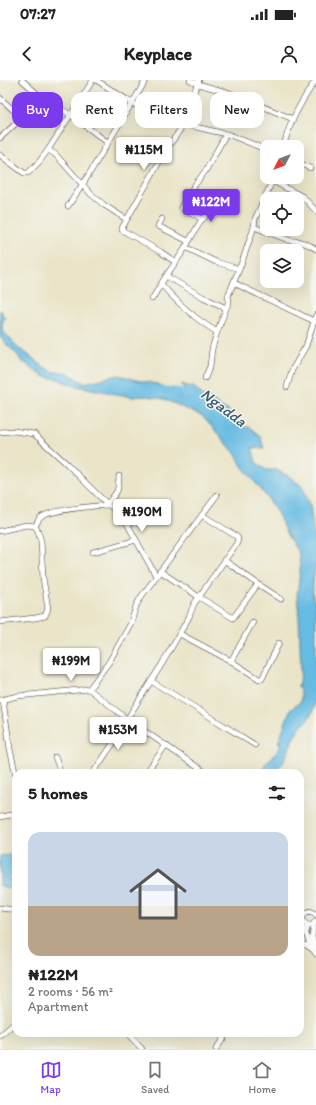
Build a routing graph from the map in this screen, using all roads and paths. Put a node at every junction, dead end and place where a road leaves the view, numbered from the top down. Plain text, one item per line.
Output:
1 (22, 80) edge
2 (94, 80) edge
3 (146, 80) edge
4 (190, 80) edge
5 (316, 80) edge
6 (198, 82) edge
7 (37, 92) edge
8 (86, 92) edge
9 (194, 92) edge
10 (0, 98) edge
11 (131, 103) junction
12 (135, 105) edge
13 (12, 109) edge
14 (63, 110) edge
15 (71, 115) joint
16 (293, 119) junction
17 (12, 127) edge
18 (89, 128) edge
19 (181, 128) edge
20 (201, 128) edge
21 (226, 134) junction
22 (0, 138) edge
23 (285, 140) edge
24 (108, 142) junction
25 (260, 147) edge
26 (48, 150) junction
27 (0, 155) edge
28 (304, 165) edge
29 (310, 168) dead end
30 (83, 184) junction
31 (272, 184) edge
32 (283, 184) edge
33 (68, 206) dead end
34 (213, 208) dead end
35 (316, 211) edge
36 (126, 219) junction
37 (162, 219) dead end
38 (202, 219) junction
39 (254, 227) junction
40 (188, 241) junction
41 (185, 247) junction
42 (316, 249) edge
43 (176, 262) junction
44 (239, 269) junction
45 (166, 276) junction
46 (234, 283) junction
47 (161, 284) junction
48 (152, 299) dead end
49 (226, 308) junction
50 (316, 315) edge
51 (315, 321) edge
52 (217, 332) junction
53 (205, 378) dead end
54 (287, 387) dead end
55 (0, 432) edge
56 (119, 476) dead end
57 (217, 495) dead end
58 (108, 504) junction
59 (202, 515) junction
60 (35, 526) junction
61 (0, 531) edge
62 (136, 540) junction
63 (93, 552) dead end
64 (224, 560) junction
65 (160, 571) junction
66 (156, 576) junction
67 (258, 584) junction
68 (199, 597) junction
69 (281, 598) dead end
70 (0, 622) edge
71 (253, 622) dead end
72 (180, 634) junction
73 (279, 643) dead end
74 (231, 661) junction
75 (151, 681) junction
76 (88, 689) junction
77 (2, 700) edge
78 (127, 719) junction
79 (166, 745) junction
80 (255, 745) dead end
81 (55, 757) dead end
82 (14, 769) edge
83 (60, 769) edge
84 (96, 769) edge
85 (149, 769) edge
86 (198, 769) edge
87 (12, 815) edge
88 (0, 817) edge
89 (0, 908) edge
90 (12, 910) edge
91 (315, 912) edge
92 (304, 914) edge
93 (312, 924) edge
94 (304, 932) edge
95 (304, 945) edge
96 (315, 952) edge
97 (12, 1025) edge
98 (1, 1034) edge
99 (131, 1037) edge
100 (225, 1037) edge
101 (142, 1049) edge
102 (216, 1049) edge

1 - 7 street
2 - 8 street
2 - 11 street
3 - 11 street
4 - 6 street
5 - 16 street
6 - 9 street
6 - 16 street
10 - 13 street
11 - 12 street
11 - 24 street
14 - 15 street
15 - 26 street
16 - 23 street
17 - 22 street
18 - 24 street
19 - 36 street
20 - 21 street
21 - 25 street
21 - 38 street
24 - 30 street
26 - 27 street
26 - 30 street
28 - 29 street
30 - 33 street
30 - 36 street
31 - 39 street
32 - 35 street
34 - 38 street
36 - 43 street
37 - 40 street
38 - 40 street
39 - 42 street
39 - 44 street
40 - 41 street
41 - 43 street
41 - 44 street
43 - 45 street
44 - 46 street
45 - 47 street
45 - 49 street
46 - 49 street
46 - 51 street
47 - 48 street
47 - 52 street
49 - 52 street
50 - 51 street
51 - 54 street
52 - 53 street
55 - 58 street
56 - 58 street
57 - 59 street
58 - 60 street
58 - 62 street
59 - 64 street
59 - 65 street
60 - 61 street
60 - 70 street
62 - 63 street
62 - 66 street
64 - 67 street
64 - 68 street
65 - 66 street
65 - 68 street
66 - 76 street
67 - 68 street
67 - 69 street
68 - 72 street
71 - 74 street
72 - 74 street
72 - 75 street
73 - 74 street
75 - 78 street
75 - 80 street
76 - 77 street
76 - 78 street
77 - 82 street
78 - 79 street
78 - 84 street
79 - 85 street
79 - 86 street
81 - 83 street
87 - 88 street
89 - 90 street
91 - 92 street
93 - 94 street
93 - 96 street
95 - 96 street
97 - 98 street
99 - 101 street
100 - 102 street

